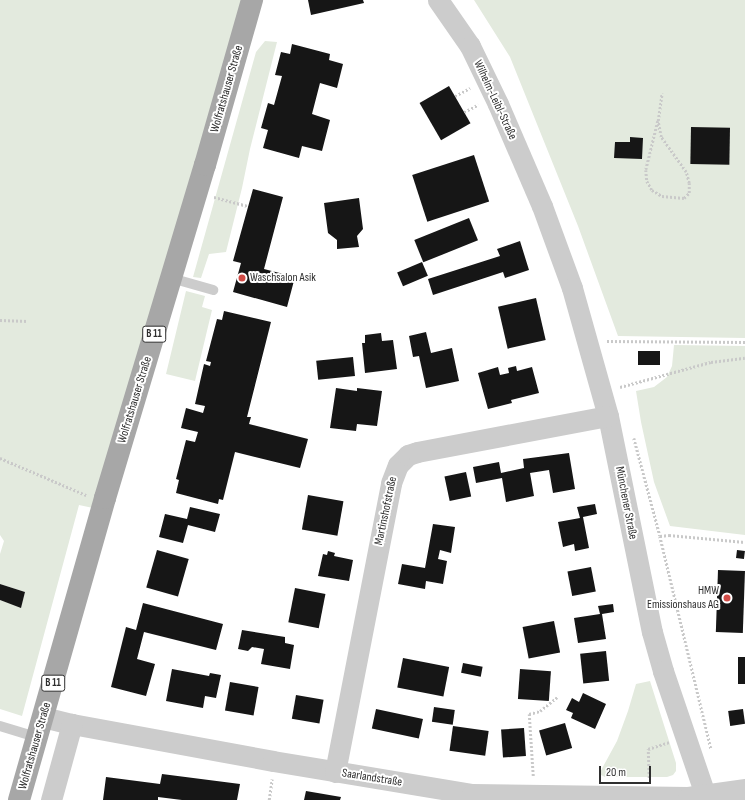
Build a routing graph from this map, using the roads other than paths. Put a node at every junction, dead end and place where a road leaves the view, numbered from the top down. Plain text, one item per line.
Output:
1 (252, 0) edge
2 (438, 0) edge
3 (542, 206) joint
4 (172, 278) junction
5 (213, 290) dead end
6 (608, 416) junction
7 (72, 724) junction
8 (0, 726) edge
9 (40, 727) junction
10 (335, 772) junction
11 (745, 789) edge
12 (646, 794) edge
13 (706, 798) edge
14 (19, 800) edge
15 (51, 800) edge

1 - 4 main road, Wolfratshauser Straße / B 11
2 - 3 street, Wilhelm-Leibl-Straße
3 - 6 street, Münchener Straße
4 - 5 lane
4 - 9 main road, Wolfratshauser Straße / B 11
6 - 10 street, Martinshofstraße
6 - 13 street, Münchener Straße
7 - 9 street, Saarlandstraße
7 - 10 street, Saarlandstraße
7 - 15 street
8 - 9 lane
9 - 14 main road, Wolfratshauser Straße / B 11
10 - 12 street, Saarlandstraße
11 - 13 street, Saarlandstraße
12 - 13 street, Saarlandstraße

